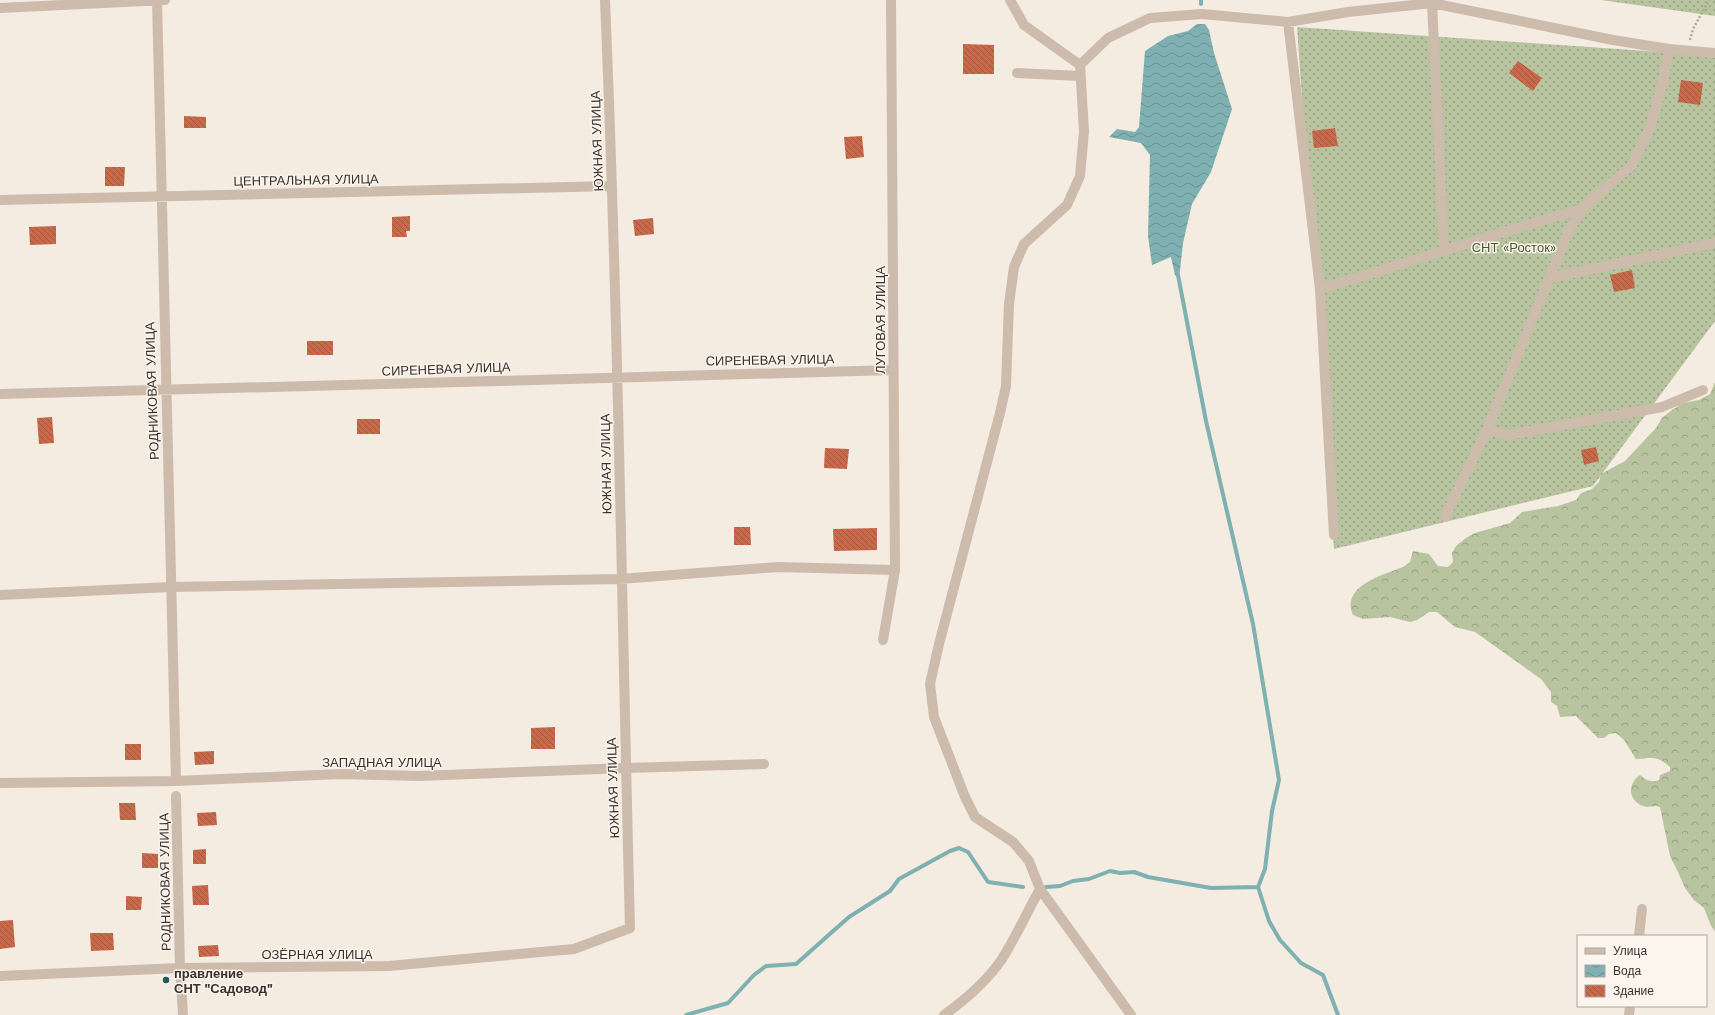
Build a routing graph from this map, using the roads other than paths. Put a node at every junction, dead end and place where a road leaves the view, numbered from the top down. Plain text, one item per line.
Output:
1 (157, 0) edge
2 (165, 0) edge
3 (605, 0) edge
4 (891, 0) edge
5 (1010, 0) edge
6 (1432, 3) junction
7 (0, 8) edge
8 (1288, 22) junction
9 (1669, 49) junction
10 (1715, 53) edge
11 (1080, 65) junction
12 (1017, 73) dead end
13 (1080, 76) junction
14 (612, 186) junction
15 (161, 196) junction
16 (0, 200) edge
17 (1582, 209) junction
18 (1715, 243) edge
19 (1444, 251) junction
20 (1549, 278) junction
21 (1320, 289) junction
22 (893, 370) junction
23 (618, 376) junction
24 (1703, 390) dead end
25 (165, 391) junction
26 (0, 394) edge
27 (1487, 430) junction
28 (1445, 517) dead end
29 (1334, 535) dead end
30 (895, 570) junction
31 (620, 579) junction
32 (171, 587) junction
33 (0, 595) edge
34 (883, 640) dead end
35 (764, 764) dead end
36 (626, 768) junction
37 (176, 782) junction
38 (0, 783) edge
39 (176, 796) dead end
40 (1040, 889) junction
41 (1642, 909) dead end
42 (630, 928) joint
43 (1639, 935) edge
44 (180, 968) junction
45 (0, 976) edge
46 (183, 1015) edge
47 (944, 1015) edge
48 (1131, 1015) edge

1 - 2 street
1 - 7 street
1 - 15 street, РОДНИКОВАЯ УЛИЦА
3 - 14 street, ЮЖНАЯ УЛИЦА
4 - 22 street, ЛУГОВАЯ УЛИЦА
5 - 11 street
6 - 8 street
6 - 9 street
6 - 19 street
8 - 11 street
8 - 21 street
9 - 10 street
9 - 17 street
11 - 13 street
12 - 13 street
13 - 40 street
14 - 15 street, ЦЕНТРАЛЬНАЯ УЛИЦА
14 - 23 street, ЮЖНАЯ УЛИЦА
15 - 16 street, ЦЕНТРАЛЬНАЯ УЛИЦА
15 - 25 street, РОДНИКОВАЯ УЛИЦА
17 - 19 street
17 - 20 street
18 - 20 street
19 - 21 street
20 - 27 street
21 - 29 street
22 - 23 street, СИРЕНЕВАЯ УЛИЦА
22 - 30 street, ЛУГОВАЯ УЛИЦА
23 - 25 street, СИРЕНЕВАЯ УЛИЦА
23 - 31 street, ЮЖНАЯ УЛИЦА
24 - 27 street
25 - 26 street, СИРЕНЕВАЯ УЛИЦА
25 - 32 street, РОДНИКОВАЯ УЛИЦА
27 - 28 street
30 - 31 street
30 - 34 street, ЛУГОВАЯ УЛИЦА
31 - 32 street
31 - 36 street, ЮЖНАЯ УЛИЦА
32 - 33 street
32 - 37 street, РОДНИКОВАЯ УЛИЦА
35 - 36 street, ЗАПАДНАЯ УЛИЦА
36 - 37 street, ЗАПАДНАЯ УЛИЦА
36 - 42 street, ЮЖНАЯ УЛИЦА
37 - 38 street, ЗАПАДНАЯ УЛИЦА
39 - 44 street, РОДНИКОВАЯ УЛИЦА
40 - 47 street
40 - 48 street
41 - 43 street
42 - 44 street, ОЗЁРНАЯ УЛИЦА
44 - 45 street, ОЗЁРНАЯ УЛИЦА
44 - 46 street, РОДНИКОВАЯ УЛИЦА

